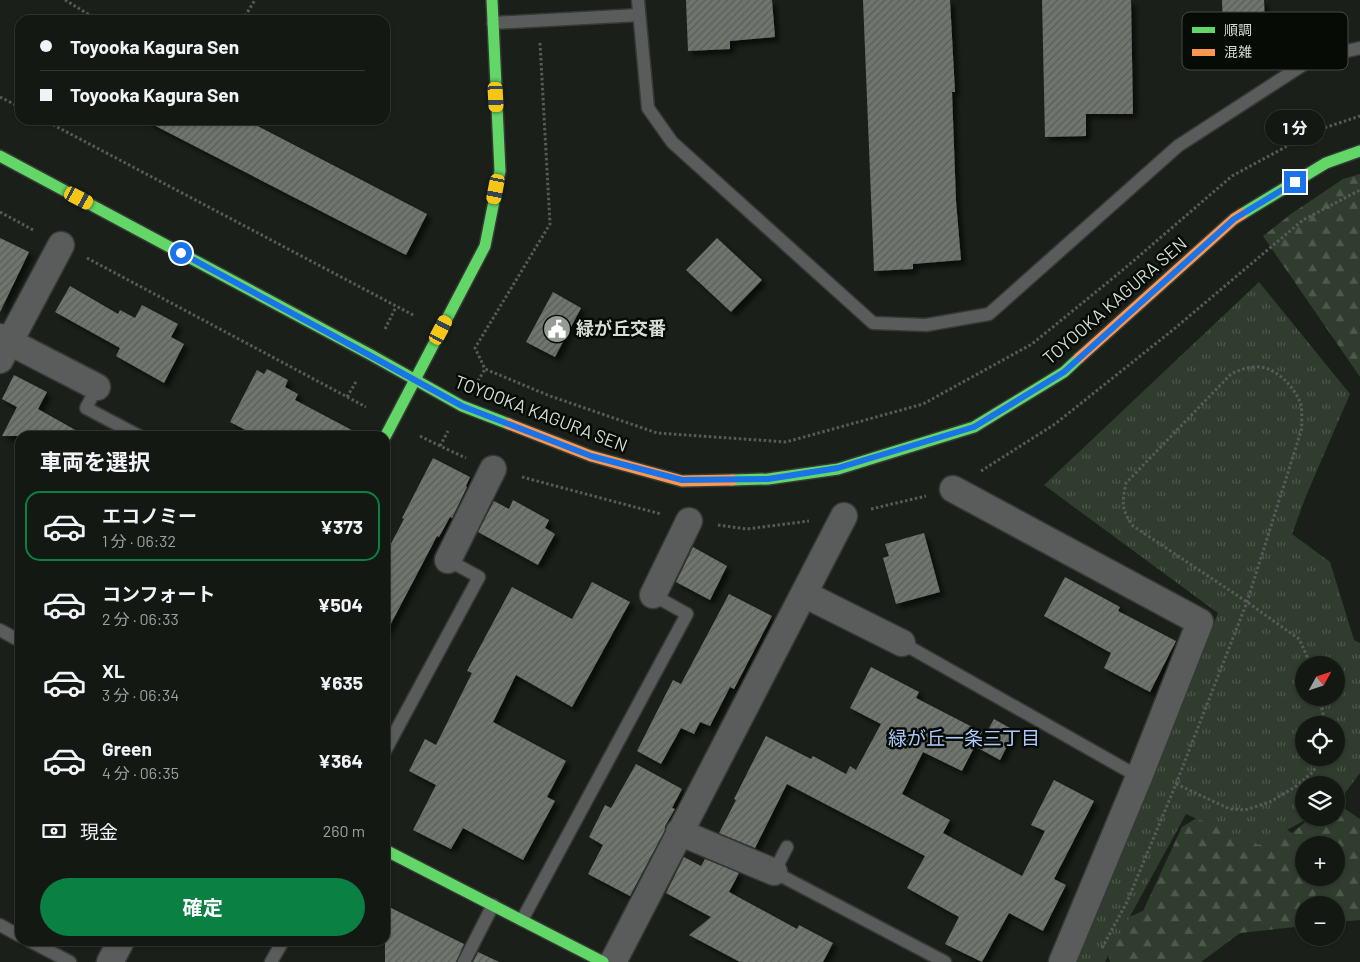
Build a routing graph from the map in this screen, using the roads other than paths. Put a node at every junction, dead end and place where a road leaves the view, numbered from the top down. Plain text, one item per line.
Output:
1 (492, 0) edge
2 (638, 0) edge
3 (639, 15) junction
4 (492, 23) junction
5 (1295, 70) edge
6 (1360, 151) edge
7 (0, 156) edge
8 (61, 245) road end
9 (3, 347) edge
10 (415, 380) junction
11 (97, 387) joint
12 (130, 431) edge
13 (388, 431) edge
14 (493, 469) dead end
15 (953, 489) dead end
16 (844, 516) dead end
17 (689, 521) dead end
18 (448, 560) joint
19 (804, 594) junction
20 (653, 595) joint
21 (0, 630) edge
22 (15, 638) edge
23 (902, 643) joint
24 (390, 742) edge
25 (1140, 777) junction
26 (679, 832) junction
27 (787, 847) dead end
28 (390, 853) edge
29 (774, 872) junction
30 (493, 905) junction
31 (522, 920) junction
32 (0, 925) edge
33 (15, 933) edge
34 (40, 946) edge
35 (118, 946) edge
36 (279, 946) edge
37 (70, 962) edge
38 (110, 962) edge
39 (271, 962) edge
40 (464, 962) edge
41 (603, 962) edge
42 (612, 962) edge
43 (945, 962) edge
44 (1062, 962) edge

1 - 4 street
2 - 3 lane
3 - 4 lane
3 - 5 lane
4 - 10 street
6 - 10 street, TOYOOKA KAGURA SEN
7 - 10 street, TOYOOKA KAGURA SEN
8 - 9 street
9 - 11 street
10 - 13 street
11 - 12 lane
14 - 18 street
15 - 25 street
16 - 19 street
17 - 20 street
18 - 24 lane
19 - 23 street
19 - 26 street
20 - 31 lane
21 - 22 lane
23 - 25 lane
25 - 44 street
26 - 29 street
26 - 42 street
27 - 29 lane
28 - 30 street
29 - 43 lane
30 - 31 street
30 - 40 lane
31 - 41 street
32 - 33 lane
34 - 37 lane
35 - 38 street
36 - 39 lane

